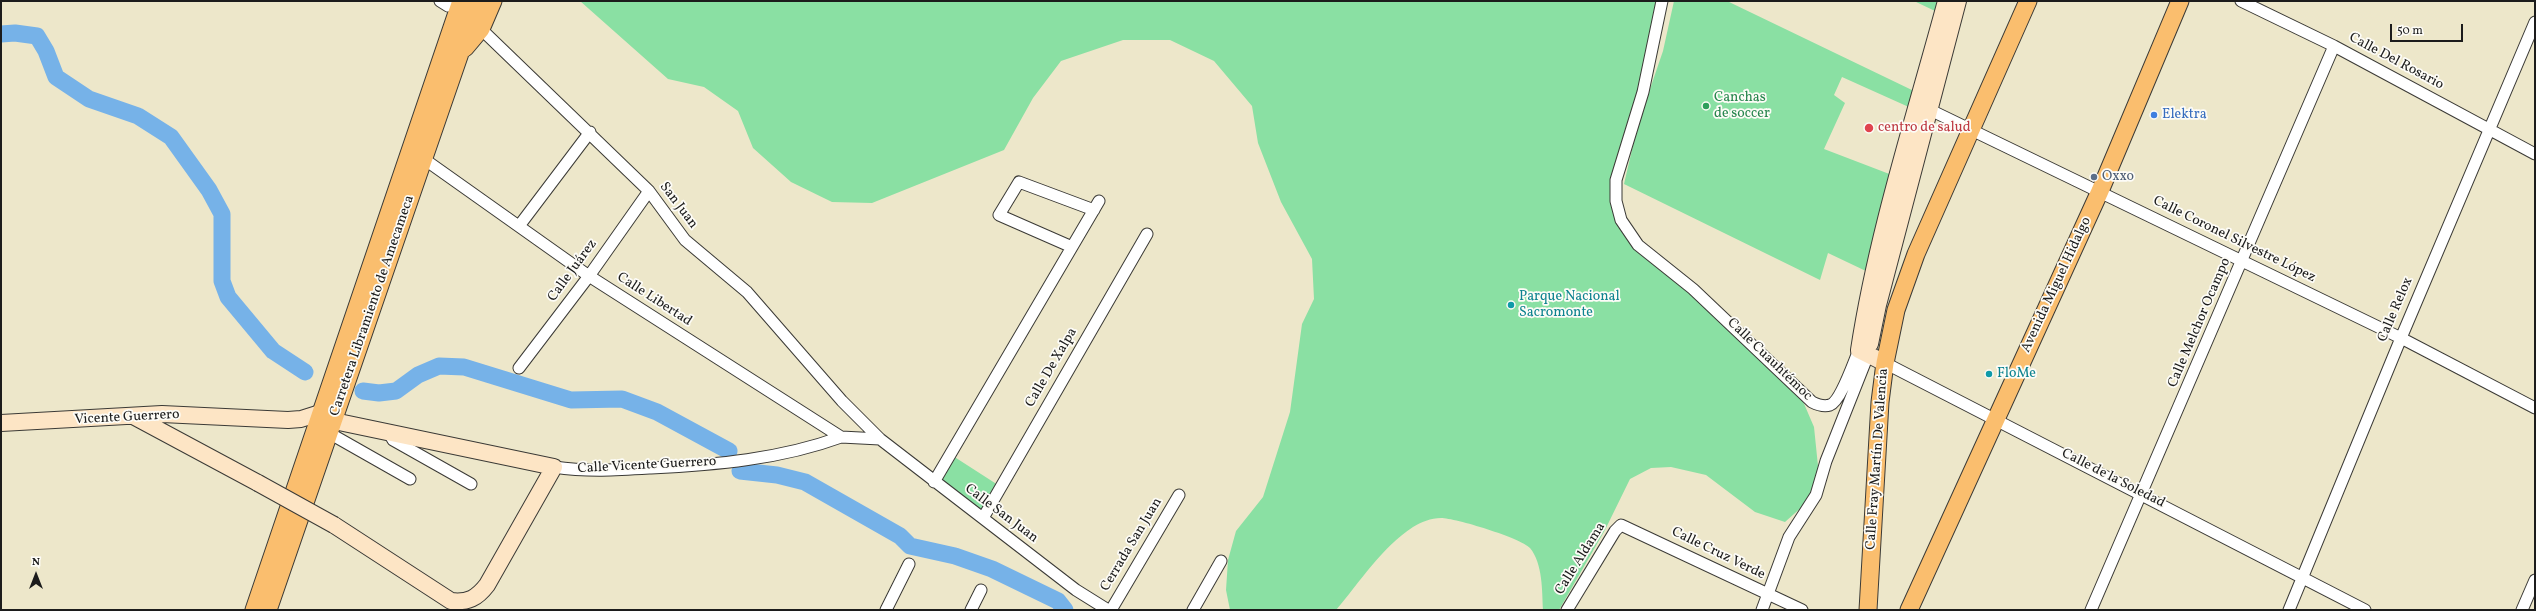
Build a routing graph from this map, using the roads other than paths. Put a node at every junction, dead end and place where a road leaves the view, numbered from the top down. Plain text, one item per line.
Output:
1 (478, 1) edge
2 (493, 1) edge
3 (1662, 1) edge
4 (2028, 1) edge
5 (2180, 1) edge
6 (450, 2) edge
7 (2246, 2) edge
8 (1951, 5) edge
9 (2535, 22) edge
10 (481, 29) junction
11 (2334, 46) junction
12 (452, 50) junction
13 (1924, 107) junction
14 (1971, 129) junction
15 (2490, 129) junction
16 (590, 132) junction
17 (2535, 154) edge
18 (424, 159) junction
19 (649, 191) junction
20 (2100, 191) junction
21 (519, 226) junction
22 (1147, 234) dead end
23 (1072, 247) junction
24 (2243, 262) junction
25 (589, 276) junction
26 (2400, 338) junction
27 (1864, 353) junction
28 (1884, 363) junction
29 (519, 368) dead end
30 (2535, 408) edge
31 (135, 417) junction
32 (1995, 419) junction
33 (329, 422) junction
34 (1, 423) edge
35 (389, 432) junction
36 (841, 437) junction
37 (880, 439) junction
38 (554, 467) junction
39 (410, 479) dead end
40 (934, 482) junction
41 (471, 484) dead end
42 (2142, 494) junction
43 (1179, 495) dead end
44 (983, 518) junction
45 (1621, 525) joint
46 (1221, 561) dead end
47 (909, 564) dead end
48 (2303, 578) junction
49 (2535, 580) edge
50 (981, 590) dead end
51 (1769, 595) junction
52 (254, 610) edge
53 (268, 610) edge
54 (886, 610) edge
55 (971, 610) edge
56 (1108, 610) edge
57 (1111, 610) edge
58 (1193, 610) edge
59 (1567, 610) edge
60 (1762, 610) edge
61 (1802, 610) edge
62 (1868, 610) edge
63 (1909, 610) edge
64 (2091, 610) edge
65 (2289, 610) edge
66 (2365, 610) edge
67 (2522, 610) edge

1 - 12 main road, Carretera Libramiento de Amecameca
2 - 10 main road
3 - 27 street, Calle Cuauhtémoc
4 - 14 main road, Calle Fray Martín De Valencia
5 - 20 main road, Avenida Miguel Hidalgo
6 - 12 main road
7 - 11 street, Calle Del Rosario
8 - 13 street, Calle Cuauhtémoc
9 - 15 street, Calle Relox
10 - 12 main road
10 - 16 street, San Juan
11 - 15 street, Calle Del Rosario
11 - 24 street, Calle Melchor Ocampo
12 - 18 main road, Carretera Libramiento de Amecameca
12 - 33 main road, Carretera Libramiento de Amecameca
13 - 14 street, Calle Coronel Silvestre López
13 - 27 street, Calle Cuauhtémoc
14 - 20 street, Calle Coronel Silvestre López
14 - 28 main road, Calle Fray Martín De Valencia
15 - 17 street, Calle Del Rosario
15 - 26 street, Calle Relox
16 - 19 street, San Juan
16 - 21 street
18 - 21 street, Calle Libertad
18 - 33 main road, Carretera Libramiento de Amecameca
19 - 25 street, Calle Juárez
19 - 37 street, San Juan
20 - 24 street, Calle Coronel Silvestre López
20 - 32 main road, Avenida Miguel Hidalgo
21 - 25 street, Calle Libertad
22 - 44 street, Calle De Xalpa
23 - 23 street
23 - 40 street
24 - 26 street, Calle Coronel Silvestre López
24 - 42 street, Calle Melchor Ocampo
25 - 29 street, Calle Juárez
25 - 36 street, Calle Libertad
26 - 30 street, Calle Coronel Silvestre López
26 - 48 street, Calle Relox
27 - 28 street, Calle de la Soledad
27 - 51 street, Calle Cuauhtémoc
28 - 32 street, Calle de la Soledad
28 - 62 main road, Calle Fray Martín De Valencia
31 - 33 street, Vicente Guerrero
31 - 34 street, Vicente Guerrero
31 - 38 street, bridge
32 - 42 street, Calle de la Soledad
32 - 63 main road, Avenida Miguel Hidalgo
33 - 35 street, Calle Vicente Guerrero
33 - 39 street
33 - 52 main road, Carretera Libramiento de Amecameca
33 - 53 main road, Carretera Libramiento de Amecameca
35 - 38 street, Calle Vicente Guerrero
35 - 41 street
36 - 37 street, Calle Libertad
36 - 38 street, Calle Vicente Guerrero
37 - 40 street, Calle San Juan
40 - 44 street, Calle San Juan
42 - 48 street, Calle de la Soledad
42 - 64 street, Calle Melchor Ocampo
43 - 57 street, Cerrada San Juan
44 - 56 street, Calle San Juan
45 - 51 street, Calle Cruz Verde
45 - 59 street, Calle Aldama
46 - 58 street
47 - 54 street
48 - 65 street, Calle Relox
48 - 66 street, Calle de la Soledad
49 - 67 street
50 - 55 street
51 - 60 street, Calle Cuauhtémoc
51 - 61 street, Calle Cruz Verde

